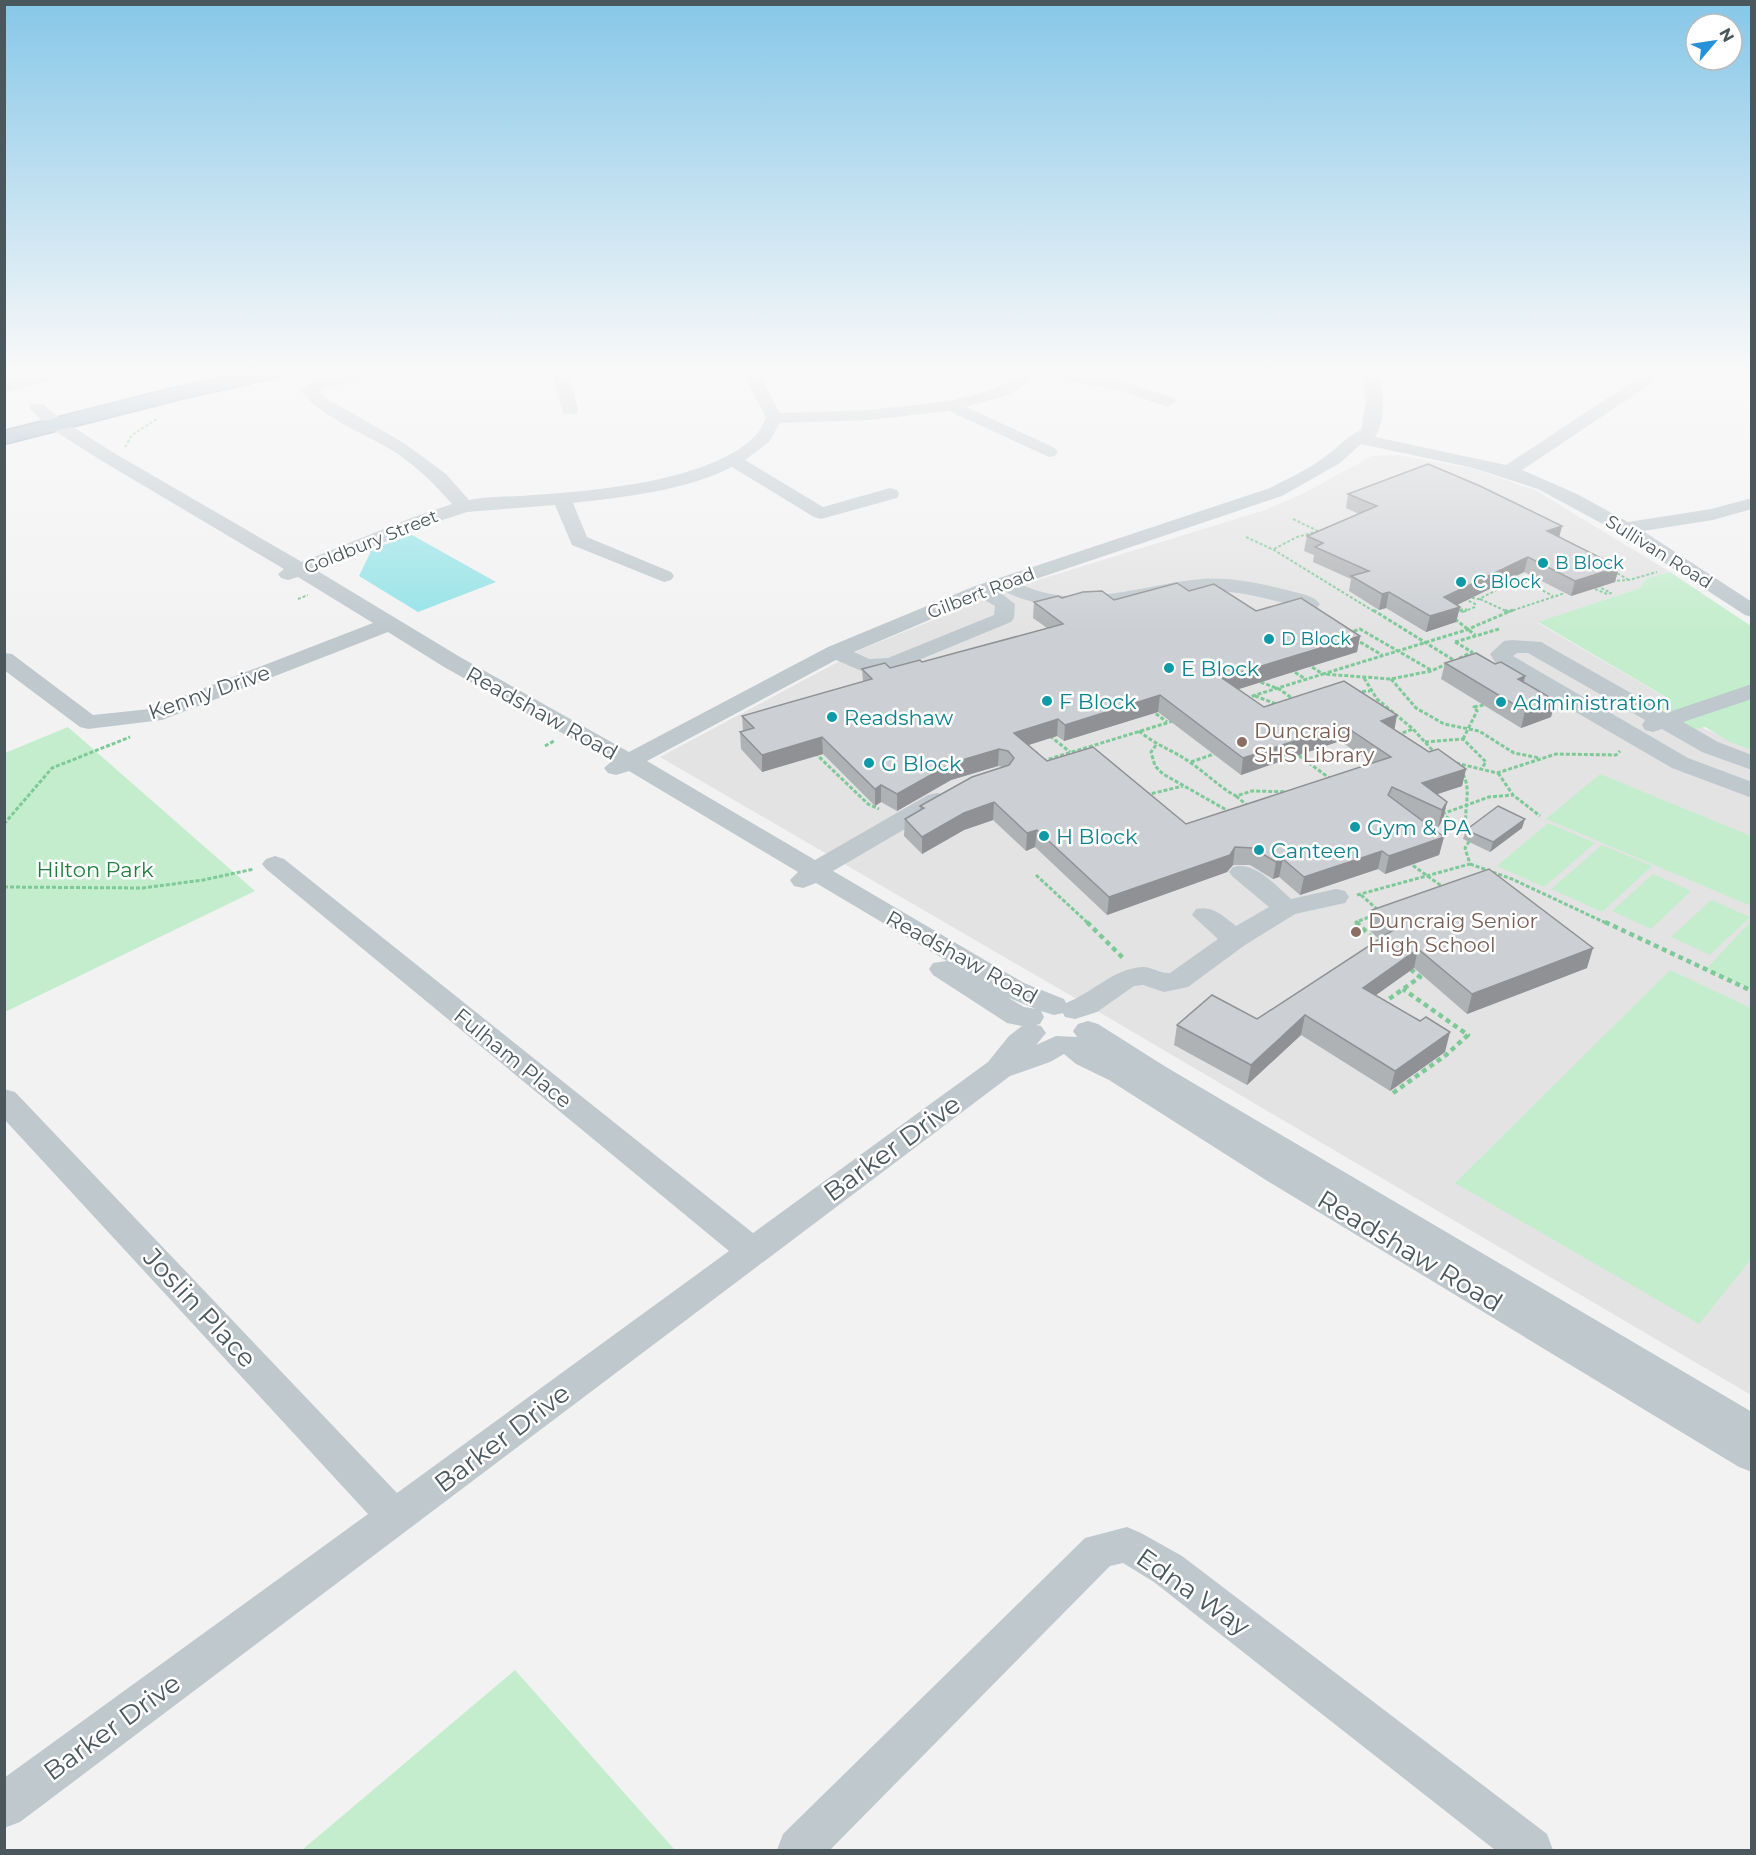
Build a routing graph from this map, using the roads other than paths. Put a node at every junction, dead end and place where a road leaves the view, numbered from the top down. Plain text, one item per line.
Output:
1 (102, 458) edge
2 (412, 458) edge
3 (736, 458) edge
4 (1336, 458) edge
5 (1447, 458) edge
6 (1529, 458) edge
7 (733, 460) junction
8 (1509, 471) junction
9 (890, 494) dead end
10 (562, 499) junction
11 (1752, 503) edge
12 (464, 506) junction
13 (1623, 529) junction
14 (294, 572) junction
15 (664, 576) dead end
16 (1002, 582) junction
17 (982, 590) junction
18 (1310, 604) edge
19 (1752, 611) edge
20 (383, 627) junction
21 (836, 652) junction
22 (4, 659) edge
23 (1752, 691) edge
24 (1664, 721) junction
25 (1625, 741) junction
26 (1752, 763) edge
27 (621, 765) junction
28 (961, 787) edge
29 (1752, 791) edge
30 (275, 864) road end
31 (1242, 872) dead end
32 (806, 877) junction
33 (1349, 894) road end
34 (1286, 908) junction
35 (1205, 915) dead end
36 (1235, 939) junction
37 (1058, 1027) junction
38 (4, 1099) edge
39 (752, 1251) junction
40 (1752, 1431) edge
41 (1752, 1456) edge
42 (395, 1517) junction
43 (4, 1806) edge
44 (799, 1851) edge
45 (1530, 1851) edge

1 - 14 street, Readshaw Road
2 - 12 street
3 - 7 street, Goldbury Street
4 - 16 street, Gilbert Road
5 - 8 street, Sullivan Road
6 - 8 street
7 - 9 street
7 - 10 street, Goldbury Street
8 - 13 street, Sullivan Road
10 - 12 street, Goldbury Street
10 - 15 street
11 - 13 street
12 - 14 street, Goldbury Street
13 - 19 street, Sullivan Road
14 - 20 street, Readshaw Road
16 - 17 street, Gilbert Road
16 - 18 street
17 - 21 street, Gilbert Road
17 - 21 street
20 - 22 street, Kenny Drive
20 - 27 street, Readshaw Road
21 - 27 street, Gilbert Road
23 - 24 street
24 - 25 street
24 - 25 street
24 - 26 street
25 - 29 street
27 - 32 street, Readshaw Road
28 - 32 street
30 - 39 street, Fulham Place
31 - 34 street
32 - 37 street, Readshaw Road
33 - 34 street
34 - 36 street
35 - 36 street
36 - 37 street, Barker Drive
37 - 39 street, Barker Drive
37 - 40 street, Readshaw Road
37 - 41 street, Readshaw Road
38 - 42 street, Joslin Place
39 - 42 street, Barker Drive
42 - 43 street, Barker Drive
44 - 45 street, Edna Way

